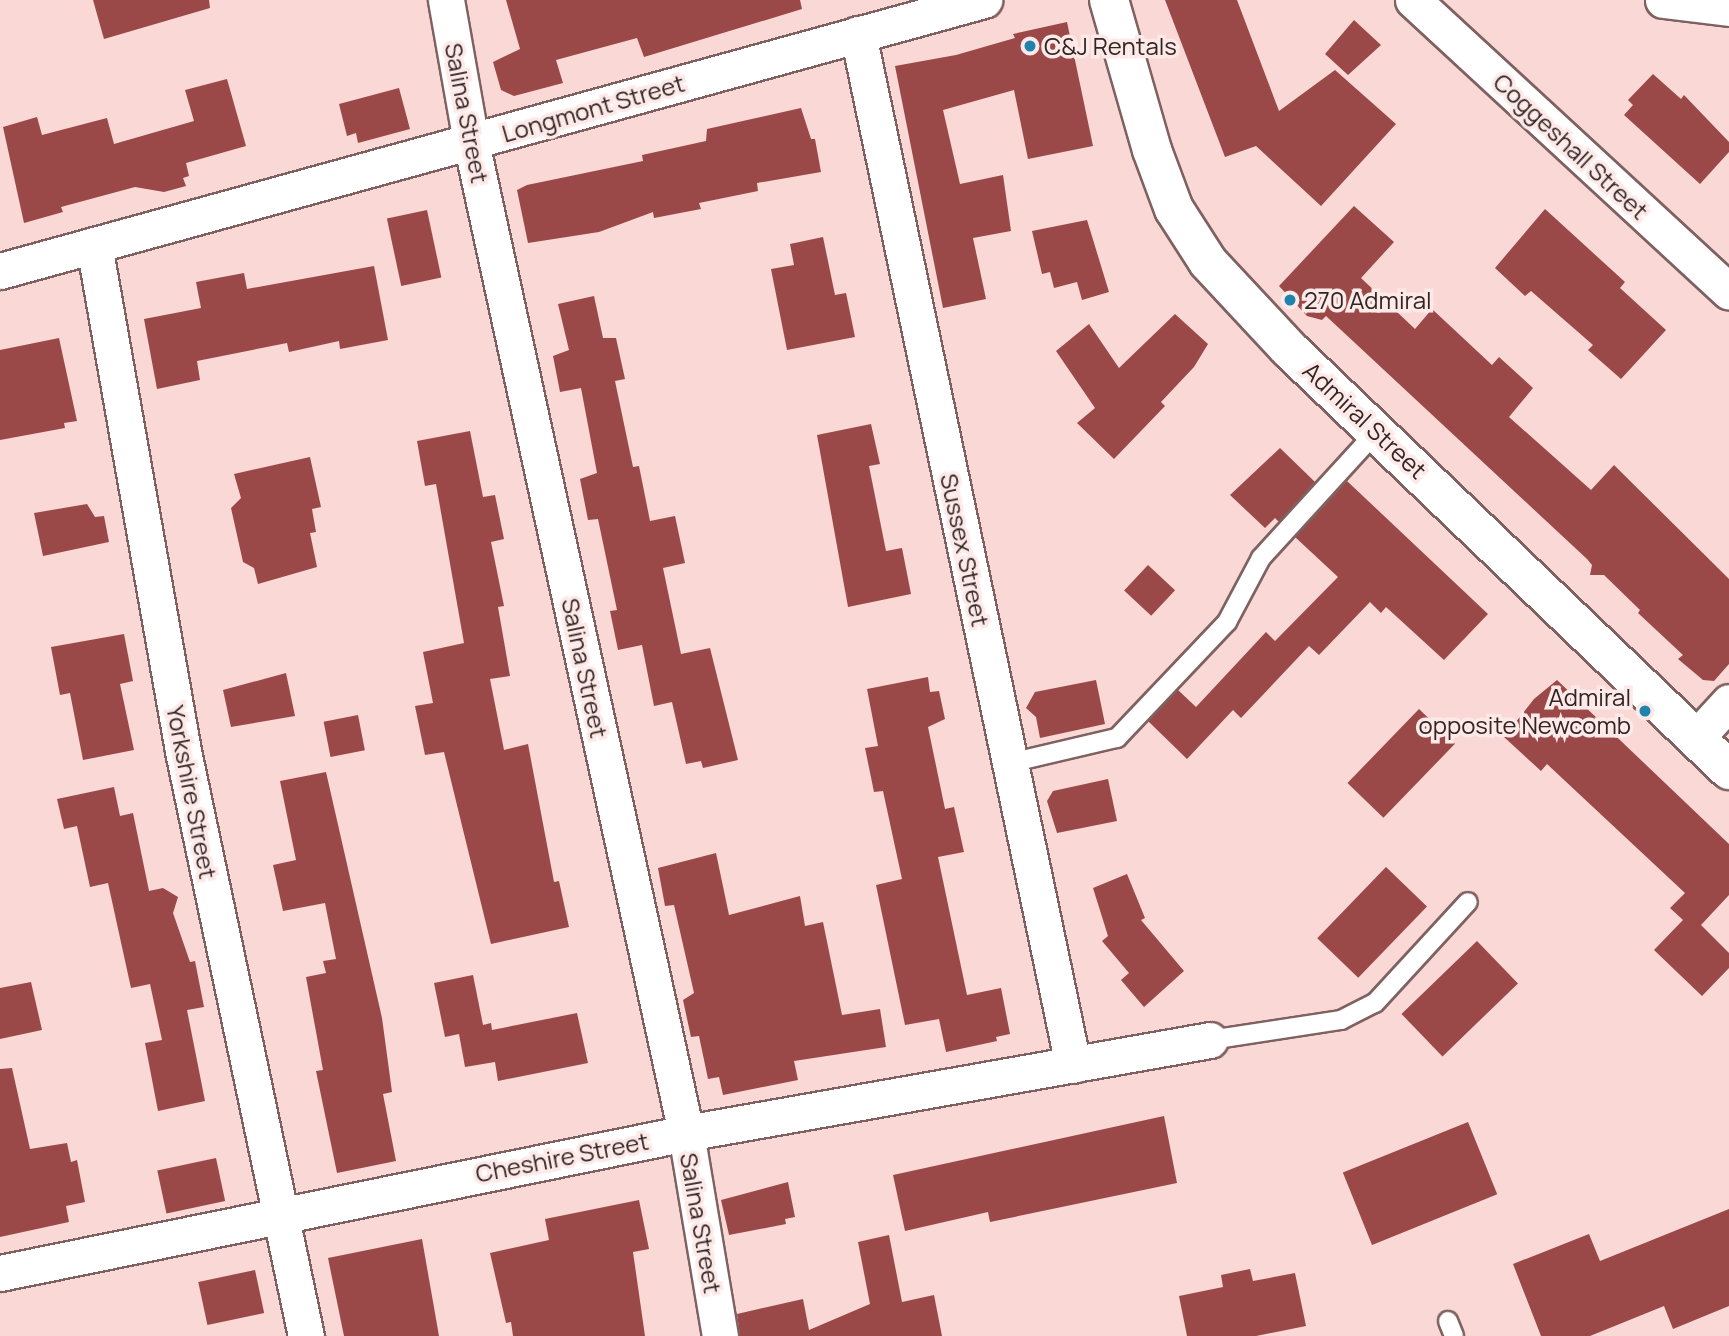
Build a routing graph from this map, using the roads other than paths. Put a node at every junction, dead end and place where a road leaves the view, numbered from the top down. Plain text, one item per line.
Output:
1 (446, 0) edge
2 (984, 0) edge
3 (1109, 0) edge
4 (1413, 0) edge
5 (1663, 0) edge
6 (1729, 8) edge
7 (858, 34) junction
8 (471, 142) junction
9 (94, 245) junction
10 (0, 271) edge
11 (1729, 292) edge
12 (1377, 431) junction
13 (1729, 702) edge
14 (1695, 739) junction
15 (1010, 763) junction
16 (1729, 770) edge
17 (1468, 902) dead end
18 (1210, 1040) joint
19 (1073, 1065) junction
20 (686, 1133) junction
21 (278, 1213) junction
22 (0, 1273) edge
23 (306, 1336) edge
24 (720, 1336) edge

1 - 8 street, Salina Street
2 - 7 street, Longmont Street
3 - 12 main road, Admiral Street
4 - 11 street, Coggeshall Street
5 - 6 street
7 - 8 street, Longmont Street
7 - 15 street, Sussex Street
8 - 9 street, Longmont Street
8 - 20 street, Salina Street
9 - 10 street, Longmont Street
9 - 21 street, Yorkshire Street
12 - 14 main road, Admiral Street
12 - 15 lane
13 - 14 street
14 - 16 main road, Admiral Street
15 - 19 street, Sussex Street
17 - 18 lane
18 - 19 street, Cheshire Street
19 - 20 street, Cheshire Street
20 - 21 street, Cheshire Street
20 - 24 street, Salina Street
21 - 22 street, Cheshire Street
21 - 23 street, Yorkshire Street

